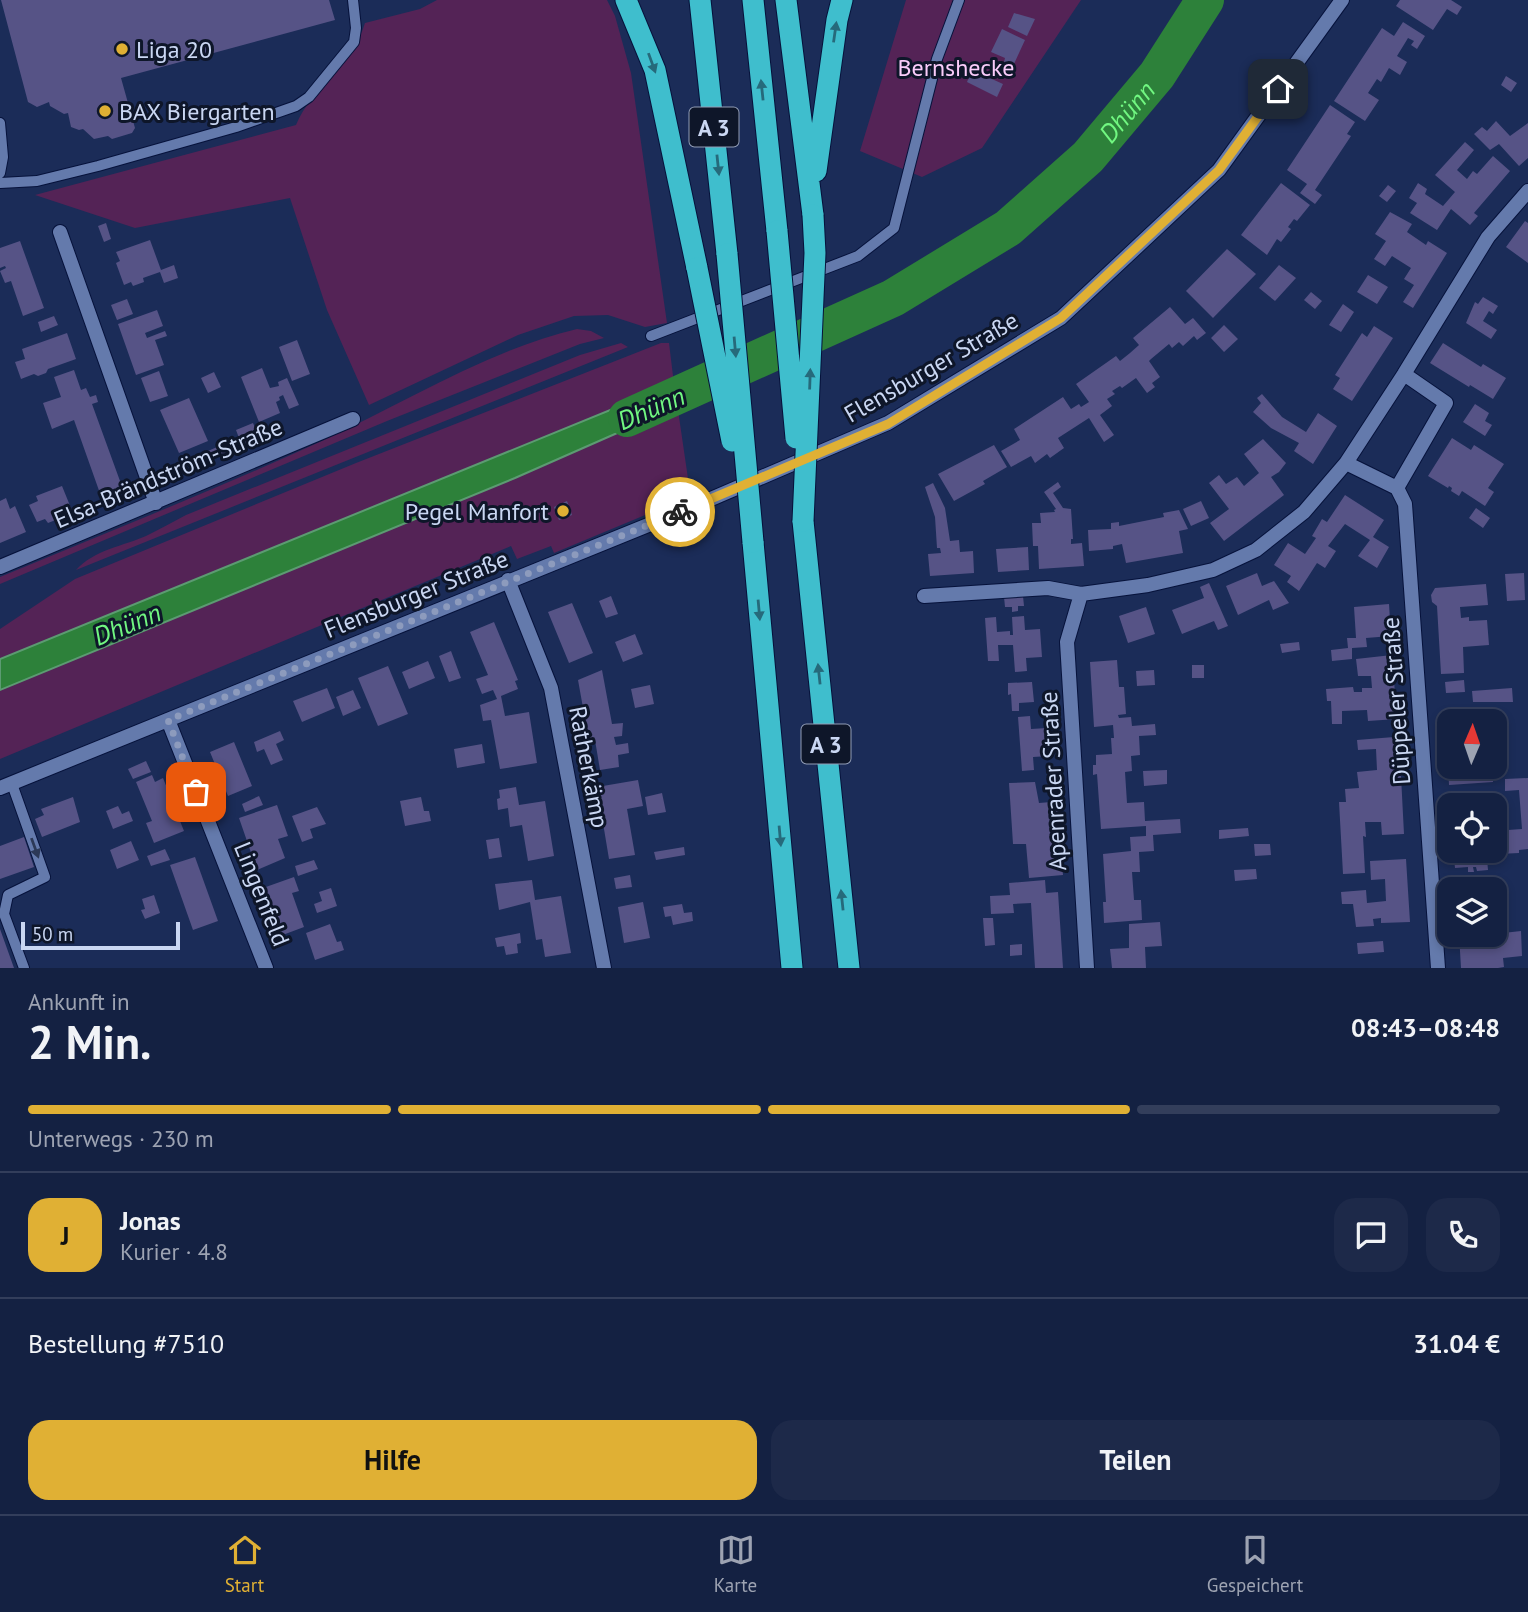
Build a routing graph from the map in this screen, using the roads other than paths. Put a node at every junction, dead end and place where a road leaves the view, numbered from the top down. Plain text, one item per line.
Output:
1 (353, 0) edge
2 (626, 0) edge
3 (701, 0) edge
4 (753, 0) edge
5 (786, 0) edge
6 (842, 0) edge
7 (960, 0) edge
8 (1342, 0) edge
9 (0, 123) edge
10 (0, 173) edge
11 (0, 183) edge
12 (1528, 191) edge
13 (813, 206) junction
14 (60, 232) dead end
15 (651, 335) dead end
16 (1404, 374) junction
17 (353, 419) dead end
18 (1346, 463) junction
19 (1397, 488) junction
20 (156, 503) junction
21 (803, 521) junction
22 (753, 542) junction
23 (0, 567) edge
24 (508, 580) junction
25 (1081, 594) junction
26 (924, 596) dead end
27 (168, 720) junction
28 (6, 786) edge
29 (24, 968) edge
30 (266, 968) edge
31 (604, 968) edge
32 (792, 968) edge
33 (849, 968) edge
34 (1087, 968) edge
35 (1438, 968) edge

1 - 11 lane
2 -> 22 highway, bridge
3 -> 22 highway, A 3, bridge
21 -> 4 highway, A 3, bridge
5 - 13 highway
13 -> 6 highway
7 - 15 lane
8 - 24 street, Flensburger Straße
9 - 10 lane
12 - 16 street
21 -> 13 highway, bridge
14 - 20 street
16 - 18 street
16 - 19 street
17 - 20 street, Elsa-Brändström-Straße
18 - 19 street
18 - 25 street
19 - 35 street, Düppeler Straße
20 - 23 street, Elsa-Brändström-Straße
33 -> 21 highway, A 3
22 -> 32 highway, A 3
24 - 27 street, Flensburger Straße
24 - 31 street, Ratherkämp
25 - 26 street
25 - 34 street, Apenrader Straße
27 - 28 street, Flensburger Straße
27 - 30 street, Lingenfeld
28 -> 29 lane

